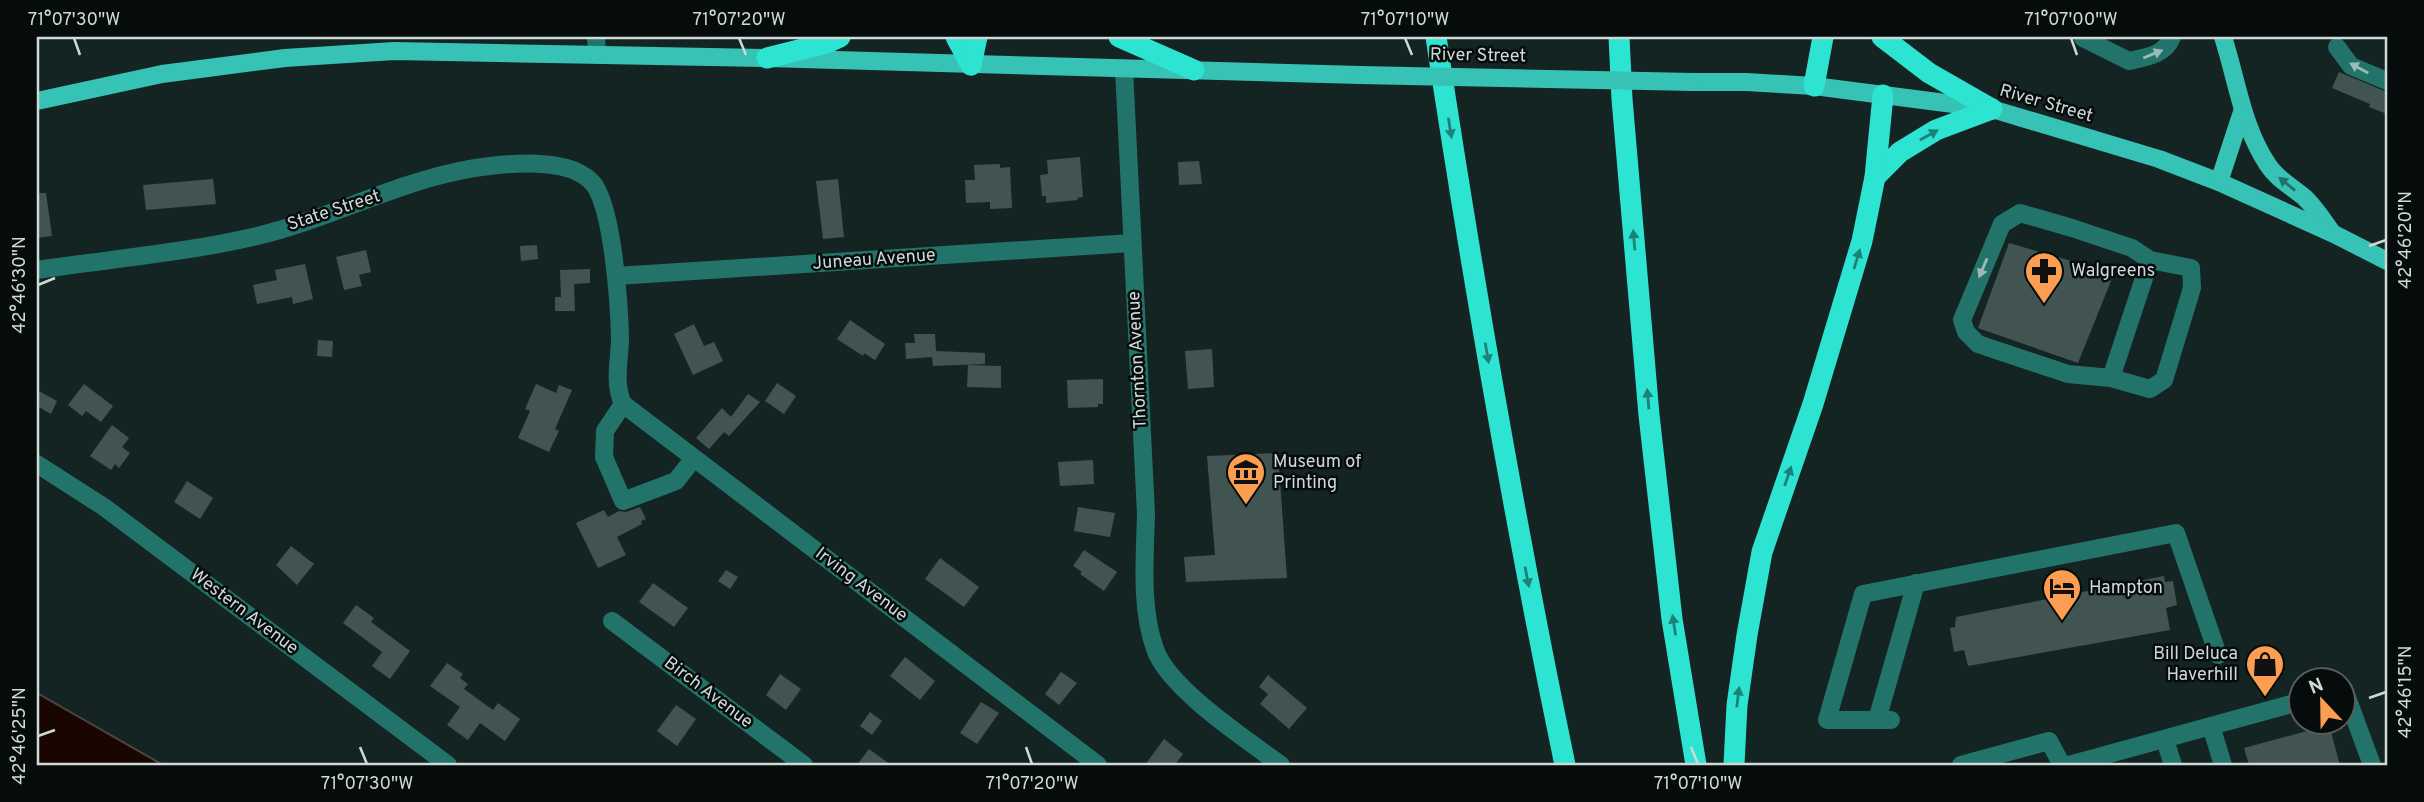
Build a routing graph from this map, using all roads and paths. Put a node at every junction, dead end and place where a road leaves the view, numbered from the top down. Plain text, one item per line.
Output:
1 (840, 37) edge
2 (956, 37) edge
3 (977, 37) edge
4 (1119, 37) edge
5 (1436, 37) edge
6 (1619, 37) edge
7 (1823, 37) edge
8 (1882, 37) edge
9 (2172, 37) edge
10 (2223, 37) edge
11 (2083, 38) edge
12 (597, 46) edge
13 (2337, 47) dead end
14 (767, 58) junction
15 (971, 65) junction
16 (1124, 69) junction
17 (1194, 70) junction
18 (2387, 81) edge
19 (1814, 86) junction
20 (1883, 95) junction
21 (37, 101) edge
22 (1992, 109) junction
23 (2242, 112) junction
24 (1875, 177) junction
25 (2220, 182) junction
26 (2333, 234) junction
27 (1132, 243) junction
28 (2150, 260) junction
29 (2387, 261) edge
30 (37, 270) edge
31 (616, 276) junction
32 (2112, 378) junction
33 (623, 404) junction
34 (694, 458) junction
35 (37, 464) edge
36 (1916, 583) junction
37 (612, 621) dead end
38 (2218, 654) dead end
39 (2288, 705) edge
40 (2211, 726) junction
41 (2358, 728) edge
42 (2165, 740) junction
43 (448, 765) edge
44 (804, 765) edge
45 (1098, 765) edge
46 (1281, 765) edge
47 (1565, 765) edge
48 (1696, 765) edge
49 (1734, 765) edge
50 (1961, 765) edge
51 (2062, 765) edge
52 (2069, 765) edge
53 (2173, 765) edge
54 (2223, 765) edge
55 (2372, 765) edge

1 - 14 highway
2 - 15 highway
3 - 15 highway
4 - 17 highway
5 -> 47 highway
48 -> 6 highway
7 - 19 highway
8 - 22 highway
11 -> 9 street
10 - 23 main road
12 - 14 main road, River Street
12 - 21 main road, River Street
18 -> 13 street
14 - 15 main road, River Street
15 - 16 main road, River Street
16 - 17 main road, River Street
16 - 27 street, Thornton Avenue
17 - 19 main road, River Street, bridge
19 - 20 main road, River Street
20 - 22 main road, River Street
20 - 24 highway
24 -> 22 highway
22 - 25 main road, River Street
23 - 25 main road
26 -> 23 main road
49 -> 24 highway
25 - 26 main road, River Street
26 - 29 main road, River Street
27 - 31 street, Juneau Avenue
27 - 46 street, Thornton Avenue
28 - 32 street
28 - 32 street
28 -> 32 street
30 - 31 street, State Street
31 - 33 street, State Street
33 - 34 street, Irving Avenue
33 - 34 street
34 - 45 street, Irving Avenue
35 - 43 street, Western Avenue
36 - 36 street
36 - 38 street
37 - 44 street, Birch Avenue
39 - 40 street
40 - 42 street
40 - 54 street
41 - 55 street
42 - 52 street
42 - 53 street
50 - 51 street

